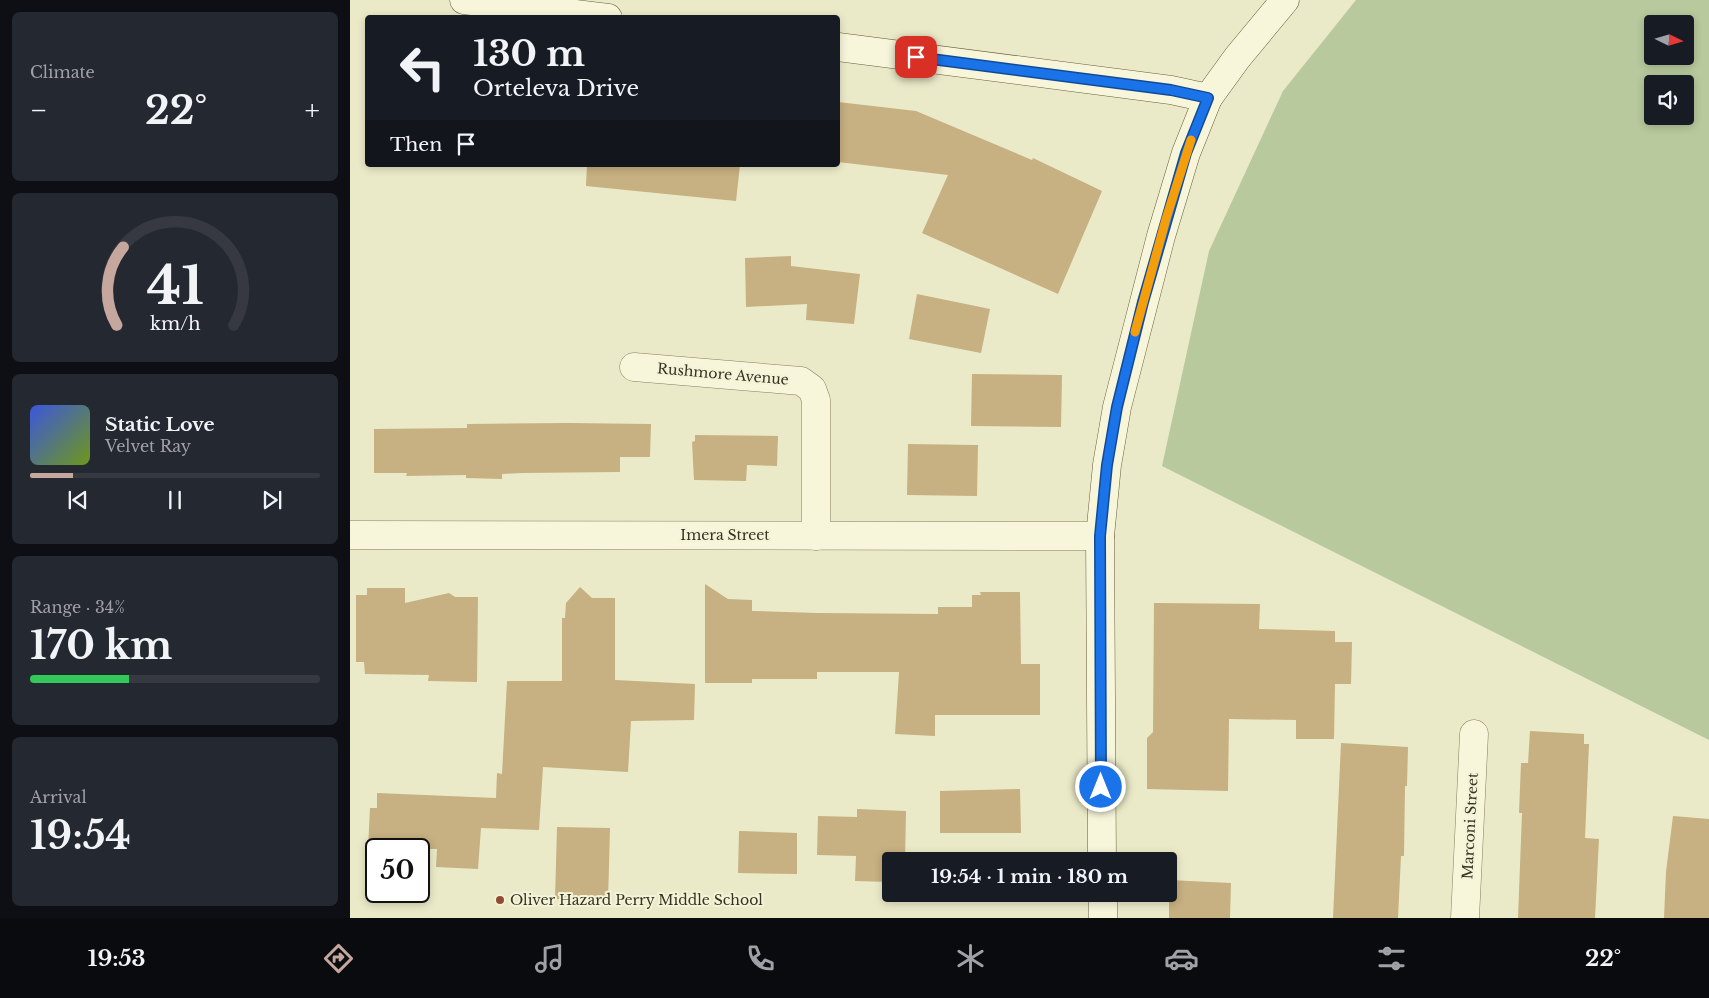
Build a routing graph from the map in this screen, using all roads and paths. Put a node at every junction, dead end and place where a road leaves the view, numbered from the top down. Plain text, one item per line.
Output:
1 (464, 0) edge
2 (1285, 0) edge
3 (584, 15) edge
4 (840, 47) edge
5 (1208, 98) junction
6 (634, 366) dead end
7 (350, 535) edge
8 (816, 536) junction
9 (1100, 536) junction
10 (1474, 734) dead end
11 (1102, 852) edge
12 (1103, 902) edge
13 (1103, 918) edge
14 (1465, 918) edge

1 - 3 street
2 - 5 street
4 - 5 street
5 - 9 street
6 - 8 street, Rushmore Avenue
7 - 8 street, Imera Street
8 - 9 street, Imera Street
9 - 11 street
10 - 14 street, Marconi Street
12 - 13 street

